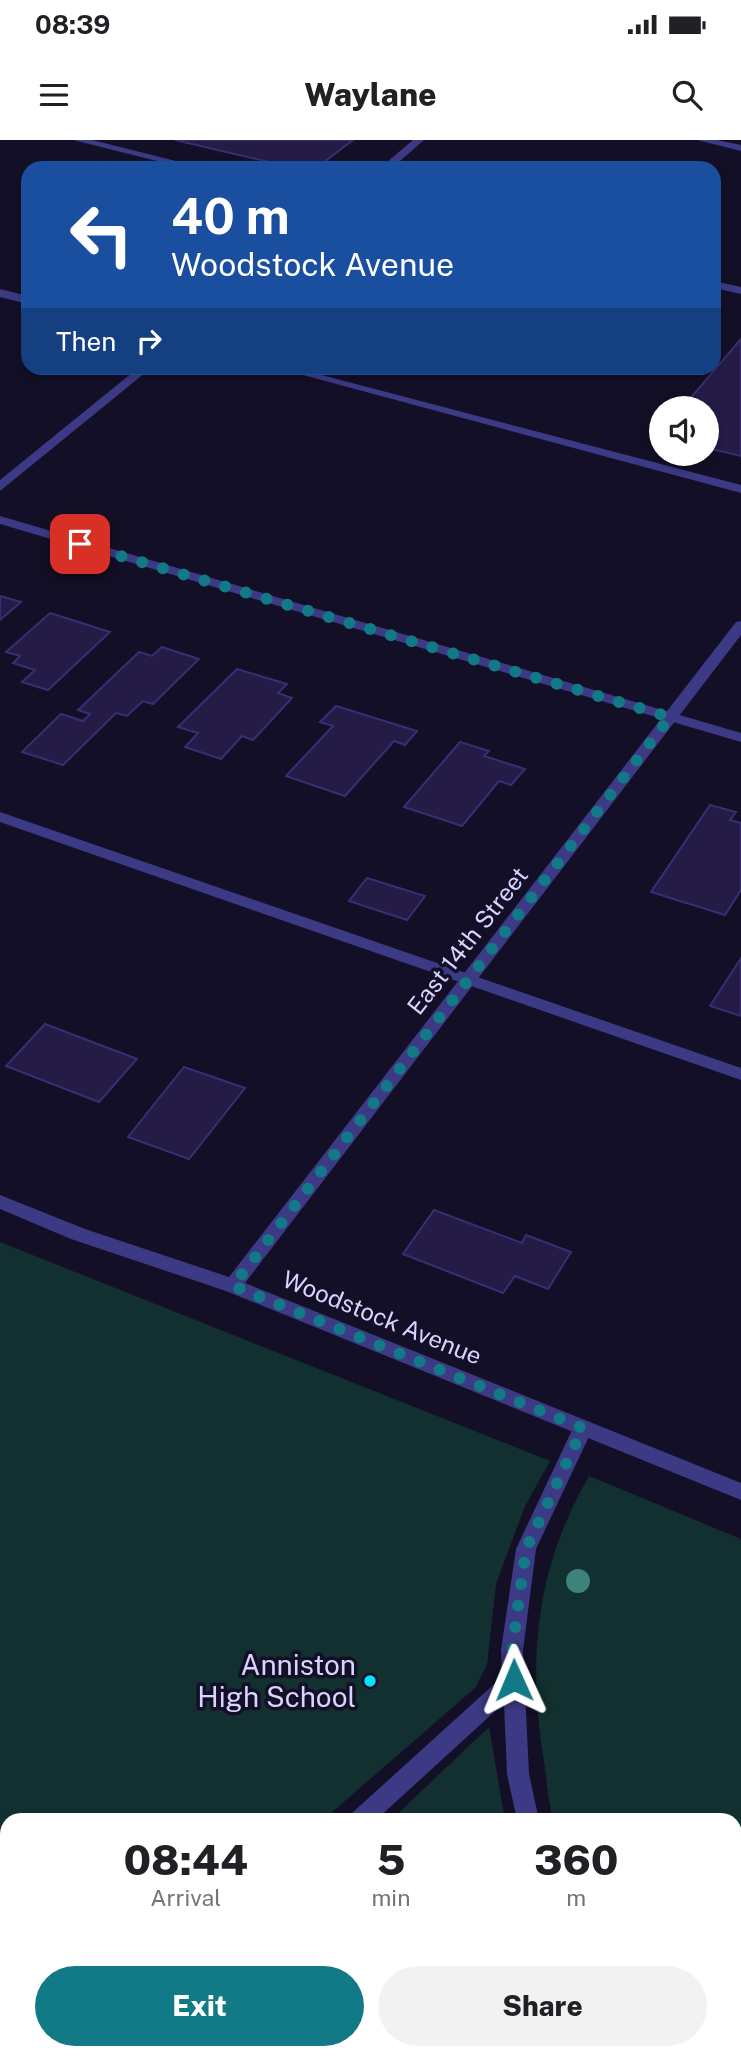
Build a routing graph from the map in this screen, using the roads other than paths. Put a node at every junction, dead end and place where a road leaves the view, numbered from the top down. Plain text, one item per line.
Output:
1 (78, 140) edge
2 (419, 140) edge
3 (702, 140) edge
4 (741, 148) edge
5 (169, 161) edge
6 (394, 161) edge
7 (721, 286) edge
8 (741, 290) edge
9 (0, 293) edge
10 (21, 298) edge
11 (136, 375) edge
12 (309, 375) edge
13 (0, 487) edge
14 (741, 489) edge
15 (0, 520) edge
16 (741, 625) edge
17 (670, 717) junction
18 (741, 738) edge
19 (0, 817) edge
20 (468, 981) junction
21 (741, 1074) edge
22 (0, 1202) edge
23 (233, 1286) junction
24 (583, 1428) junction
25 (741, 1492) edge
26 (514, 1680) junction
27 (368, 1813) edge
28 (526, 1813) edge

1 - 5 street
2 - 6 street
3 - 4 street
7 - 8 street
9 - 10 street
11 - 13 street
12 - 14 street
15 - 17 street
16 - 17 street, East 14th Street
17 - 18 street
17 - 20 street, East 14th Street
19 - 20 street
20 - 21 street
20 - 23 street, East 14th Street
22 - 23 street, Woodstock Avenue
23 - 24 street, Woodstock Avenue
24 - 25 street, Woodstock Avenue
24 - 26 street
26 - 27 street
26 - 28 street

